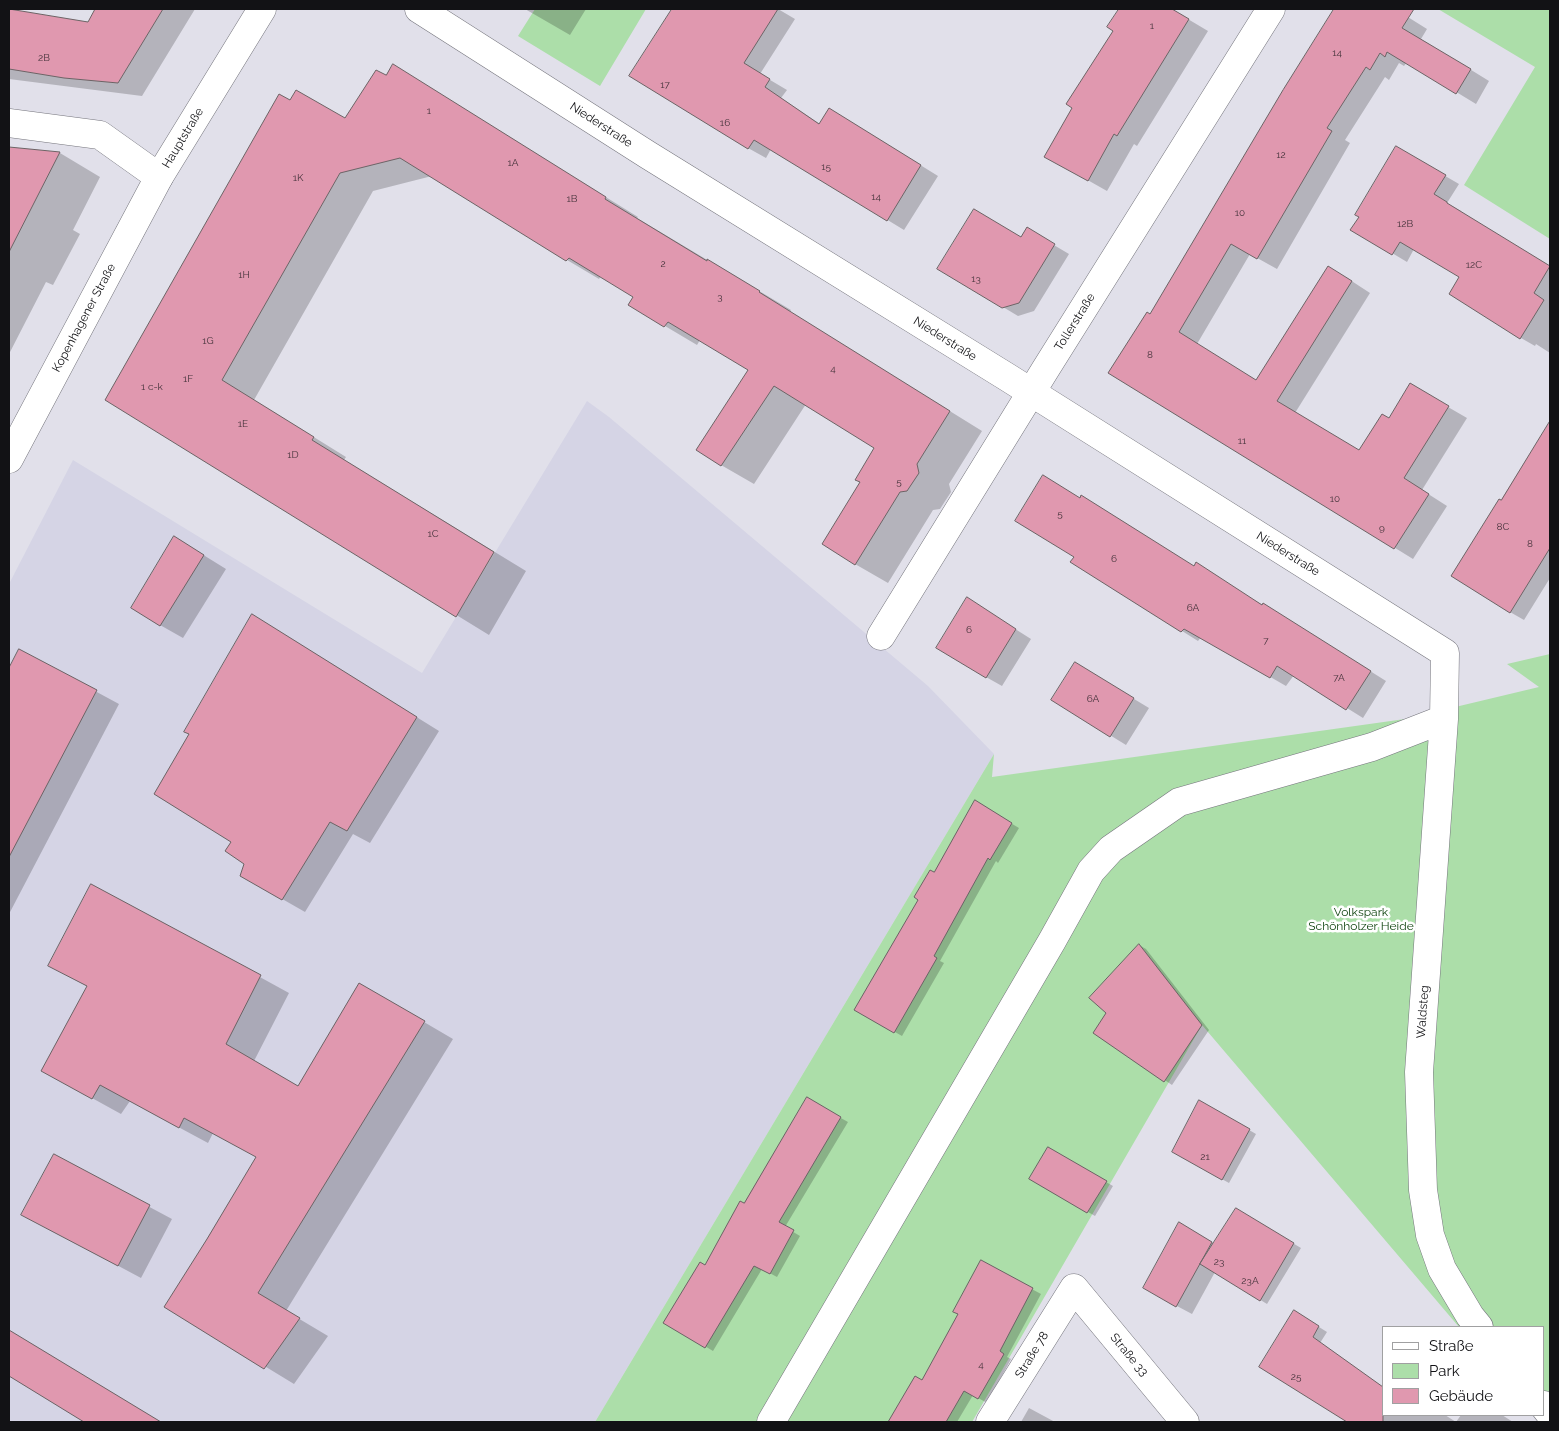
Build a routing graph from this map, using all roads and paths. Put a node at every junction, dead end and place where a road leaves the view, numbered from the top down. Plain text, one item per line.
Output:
1 (262, 9) edge
2 (419, 9) edge
3 (1271, 9) edge
4 (9, 123) edge
5 (159, 177) junction
6 (1031, 393) junction
7 (9, 459) edge
8 (881, 636) dead end
9 (1444, 684) joint
10 (1444, 719) junction
11 (1074, 1288) joint
12 (1478, 1326) edge
13 (771, 1422) edge
14 (990, 1422) edge
15 (1185, 1422) edge

1 - 5 street, Hauptstraße
2 - 6 street, Niederstraße
3 - 6 street, Tollerstraße
4 - 5 street, Hauptstraße
5 - 7 street, Kopenhagener Straße
6 - 8 street, Tollerstraße
6 - 9 street, Niederstraße
9 - 10 street, Waldsteg
10 - 12 street, Waldsteg
10 - 13 street
11 - 14 street, Straße 78
11 - 15 street, Straße 33

